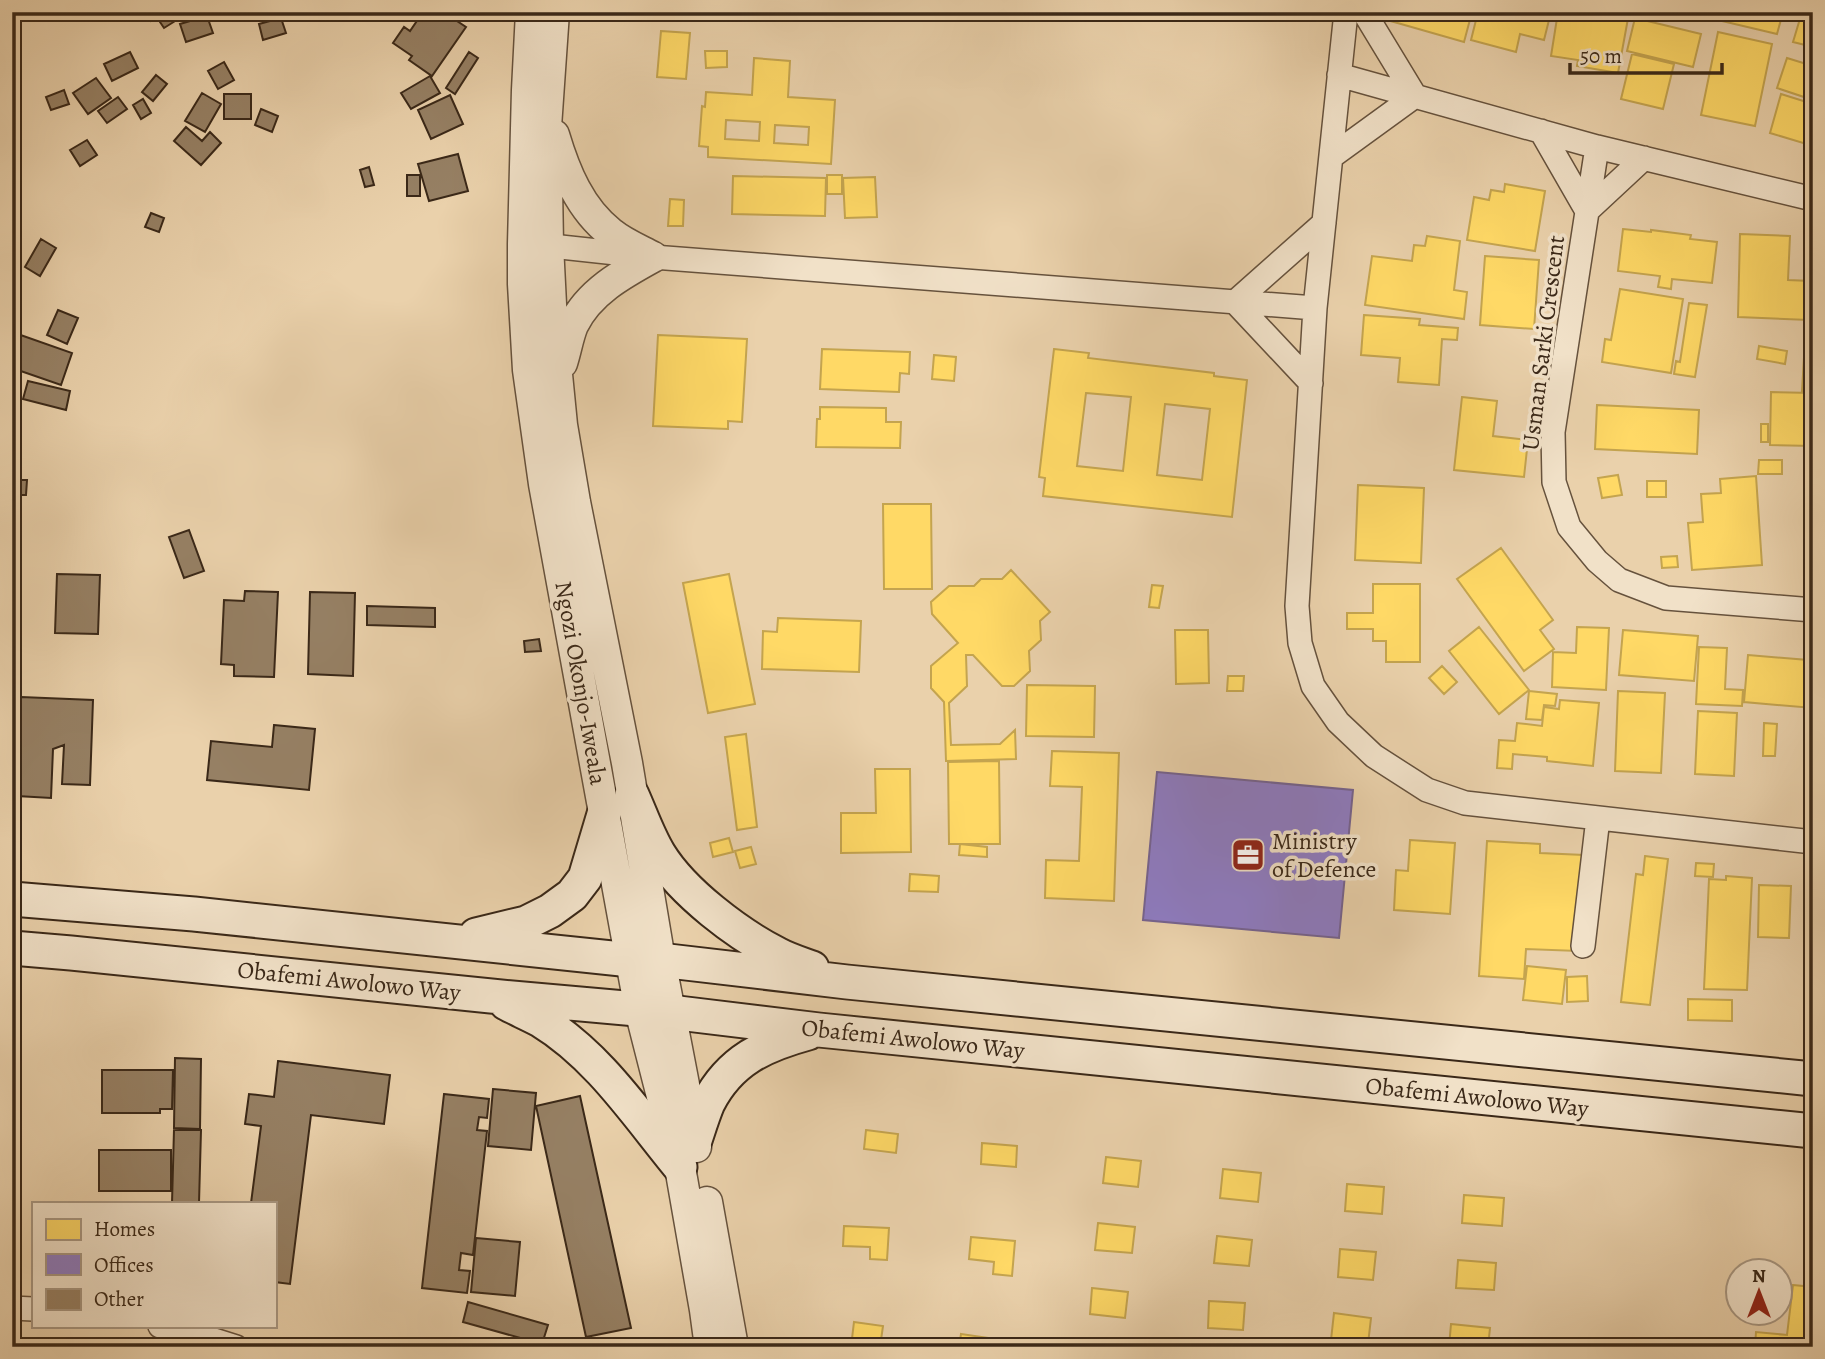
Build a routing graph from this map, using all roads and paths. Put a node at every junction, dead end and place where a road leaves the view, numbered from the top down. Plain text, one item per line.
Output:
1 (531, 12) edge
2 (554, 12) edge
3 (1346, 12) edge
4 (1364, 12) edge
5 (1339, 75) junction
6 (1415, 96) junction
7 (547, 112) junction
8 (1541, 131) junction
9 (1597, 147) junction
10 (1331, 157) junction
11 (1644, 158) junction
12 (1813, 199) edge
13 (1587, 211) junction
14 (1324, 223) junction
15 (535, 244) junction
16 (653, 257) junction
17 (1236, 302) junction
18 (1315, 308) junction
19 (558, 379) junction
20 (1311, 383) junction
21 (1813, 610) edge
22 (618, 803) junction
23 (1598, 818) junction
24 (1813, 842) edge
25 (12, 899) edge
26 (451, 941) junction
27 (1583, 946) dead end
28 (12, 948) edge
29 (646, 960) junction
30 (847, 982) junction
31 (491, 996) junction
32 (655, 1011) junction
33 (819, 1030) junction
34 (1813, 1079) edge
35 (1813, 1131) edge
36 (687, 1153) junction
37 (12, 1308) edge
38 (32, 1309) edge
39 (173, 1328) edge
40 (236, 1347) edge
41 (710, 1347) edge
42 (733, 1347) edge

1 - 15 street, Ngozi Okonjo-Iweala
2 - 7 street, Ngozi Okonjo-Iweala
3 - 5 street
4 - 6 street
5 - 6 street
5 - 10 street
6 - 8 street
6 - 10 street
7 - 15 street, Ngozi Okonjo-Iweala
7 - 16 street
8 - 9 street
8 - 13 street
9 - 11 street
9 - 13 street, Usman Sarki Crescent
10 - 14 street
11 - 12 street
11 - 13 street
13 - 21 street, Usman Sarki Crescent
14 - 17 street
14 - 18 street
15 - 16 street
15 - 19 street, Ngozi Okonjo-Iweala
15 - 22 street, Ngozi Okonjo-Iweala
16 - 17 street
16 - 19 street
17 - 18 street
17 - 20 street
18 - 20 street
19 - 22 street, Ngozi Okonjo-Iweala
20 - 23 street
22 - 26 main road
22 - 29 street, Ngozi Okonjo-Iweala
22 - 30 main road
23 - 24 street
23 - 27 street
25 - 26 main road, Obafemi Awolowo Way
26 - 29 main road, Obafemi Awolowo Way
28 - 31 main road, Obafemi Awolowo Way
29 - 30 main road, Obafemi Awolowo Way
29 - 32 street, Ngozi Okonjo-Iweala
30 - 34 main road, Obafemi Awolowo Way
31 - 32 main road, Obafemi Awolowo Way
31 - 36 main road
32 - 33 main road, Obafemi Awolowo Way
32 - 36 street, Ngozi Okonjo-Iweala
33 - 35 main road, Obafemi Awolowo Way
33 - 36 main road
36 - 41 street, Ngozi Okonjo-Iweala
36 - 42 street, Ngozi Okonjo-Iweala
37 - 38 street
39 - 40 street

